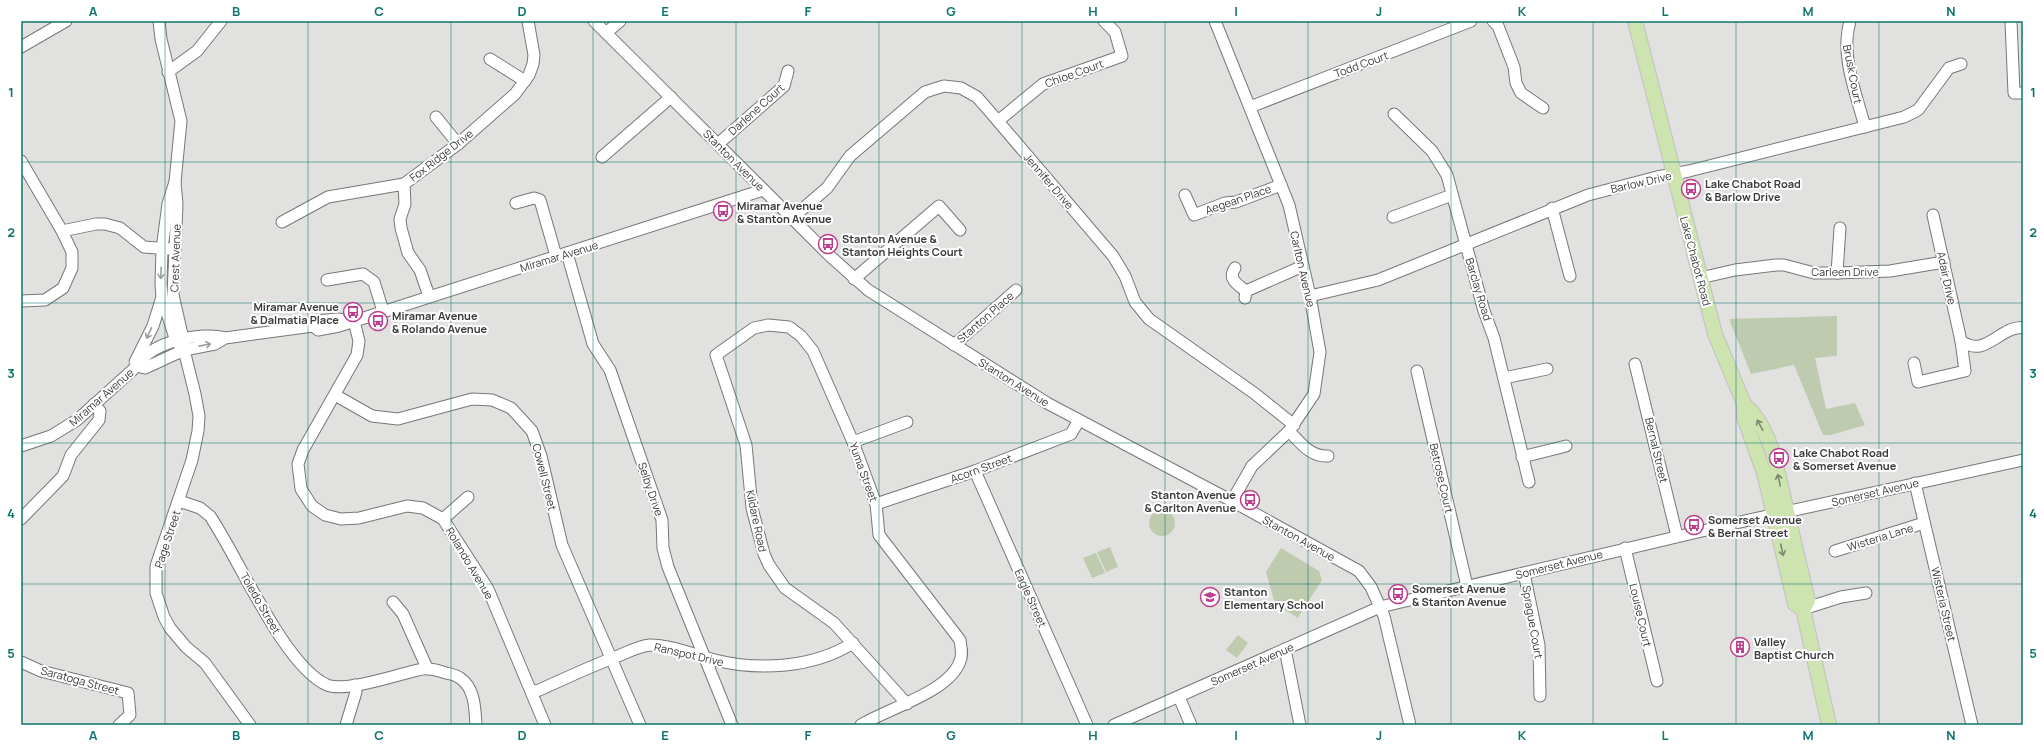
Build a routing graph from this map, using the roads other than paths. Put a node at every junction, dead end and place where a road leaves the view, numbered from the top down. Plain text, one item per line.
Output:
1 (66, 21) edge
2 (159, 21) edge
3 (221, 21) edge
4 (528, 21) edge
5 (594, 21) edge
6 (620, 21) edge
7 (1104, 21) edge
8 (1215, 21) edge
9 (1472, 21) edge
10 (1493, 21) edge
11 (1635, 21) edge
12 (1850, 21) edge
13 (2011, 21) edge
14 (606, 33) junction
15 (21, 47) edge
16 (490, 59) dead end
17 (1961, 64) dead end
18 (788, 71) dead end
19 (168, 72) junction
20 (525, 81) junction
21 (2018, 93) edge
22 (670, 97) junction
23 (1250, 107) junction
24 (1543, 108) dead end
25 (1394, 114) dead end
26 (436, 117) dead end
27 (998, 121) junction
28 (1864, 127) junction
29 (458, 144) junction
30 (718, 144) junction
31 (602, 157) dead end
32 (21, 161) edge
33 (1674, 174) junction
34 (175, 182) junction
35 (404, 184) junction
36 (1281, 185) junction
37 (763, 190) junction
38 (1452, 194) junction
39 (1185, 195) dead end
40 (516, 203) dead end
41 (1552, 208) junction
42 (1933, 215) dead end
43 (1393, 217) dead end
44 (792, 218) junction
45 (282, 222) dead end
46 (1840, 228) dead end
47 (960, 230) dead end
48 (62, 231) junction
49 (1466, 244) junction
50 (174, 248) junction
51 (162, 249) junction
52 (567, 254) junction
53 (556, 256) junction
54 (1944, 262) junction
55 (1303, 266) junction
56 (1235, 268) dead end
57 (1838, 273) junction
58 (1570, 276) dead end
59 (1700, 278) junction
60 (854, 279) junction
61 (327, 280) dead end
62 (1016, 290) dead end
63 (429, 296) junction
64 (1310, 296) junction
65 (162, 297) junction
66 (21, 301) edge
67 (383, 311) junction
68 (354, 321) junction
69 (2023, 327) edge
70 (225, 338) junction
71 (180, 340) junction
72 (1961, 341) junction
73 (954, 345) junction
74 (184, 350) junction
75 (716, 355) joint
76 (1914, 363) dead end
77 (1635, 364) dead end
78 (134, 368) junction
79 (1547, 369) dead end
80 (1417, 371) dead end
81 (1504, 378) junction
82 (335, 395) junction
83 (94, 404) junction
84 (1079, 420) junction
85 (907, 422) dead end
86 (1291, 428) junction
87 (853, 442) junction
88 (21, 446) edge
89 (1566, 446) dead end
90 (1328, 456) dead end
91 (1522, 457) junction
92 (2023, 460) edge
93 (975, 471) junction
94 (1529, 482) dead end
95 (1915, 483) junction
96 (468, 497) dead end
97 (180, 500) junction
98 (1232, 501) junction
99 (876, 504) junction
100 (1780, 513) junction
101 (21, 519) edge
102 (443, 519) junction
103 (1924, 523) junction
104 (1677, 536) junction
105 (1625, 548) junction
106 (1835, 551) dead end
107 (1524, 573) junction
108 (1467, 586) junction
109 (1866, 592) dead end
110 (394, 602) dead end
111 (1380, 607) junction
112 (1803, 609) junction
113 (853, 644) junction
114 (1284, 650) junction
115 (703, 657) junction
116 (611, 658) junction
117 (21, 662) edge
118 (427, 668) junction
119 (1657, 681) dead end
120 (355, 685) junction
121 (531, 690) junction
122 (1179, 696) junction
123 (1540, 696) dead end
124 (907, 704) junction
125 (119, 725) edge
126 (250, 725) edge
127 (346, 725) edge
128 (476, 725) edge
129 (545, 725) edge
130 (640, 725) edge
131 (732, 725) edge
132 (861, 725) edge
133 (1087, 725) edge
134 (1114, 725) edge
135 (1191, 725) edge
136 (1300, 725) edge
137 (1410, 725) edge
138 (1828, 725) edge
139 (1972, 725) edge

1 - 15 street
2 - 19 street, Crest Avenue
3 - 19 street
4 - 20 street, Fox Ridge Drive
5 - 14 street, Stanton Avenue
6 - 14 street
7 - 27 street, Chloe Court
8 - 23 street, Carlton Avenue
9 - 23 street, Todd Court
10 - 24 street
11 - 33 main road, Lake Chabot Road
12 - 28 street, Brusk Court
13 - 21 street
14 - 22 street, Stanton Avenue
16 - 20 street
17 - 28 street, Barlow Drive
18 - 30 street, Darlene Court
19 - 34 street, Crest Avenue
20 - 29 street, Fox Ridge Drive
22 - 30 street, Stanton Avenue
22 - 31 street
23 - 36 street, Carlton Avenue
25 - 38 street, Barclay Road
26 - 29 street
27 - 44 street, Jennifer Drive
27 - 86 street, Jennifer Drive
28 - 33 street, Barlow Drive
29 - 35 street, Fox Ridge Drive
30 - 37 street, Stanton Avenue
32 - 48 street
33 - 41 street, Barlow Drive
33 - 59 main road, Lake Chabot Road
34 - 50 street, Crest Avenue
34 - 51 street, Crest Avenue
35 - 45 street, Fox Ridge Drive
35 - 63 street
36 - 39 street, Aegean Place
36 - 55 street, Carlton Avenue
37 - 44 street, Stanton Avenue
37 - 52 street, Miramar Avenue
38 - 43 street
38 - 49 street, Barclay Road
40 - 53 street
41 - 49 street, Barlow Drive
41 - 58 street
42 - 54 street, Adair Drive
44 - 60 street, Stanton Avenue
46 - 57 street
47 - 60 street
48 - 51 street
48 - 66 street
49 - 64 street, Barlow Drive
49 - 81 street, Barclay Road
50 - 51 street
50 - 71 street, Crest Avenue
51 -> 65 street, Crest Avenue
52 - 53 street, Miramar Avenue
52 - 115 street, Selby Drive
53 - 63 street, Miramar Avenue
54 - 57 street, Carleen Drive
54 - 72 street, Adair Drive
55 - 56 street
55 - 64 street, Carlton Avenue
57 - 59 street, Carleen Drive
59 - 100 main road, Lake Chabot Road
60 - 73 street, Stanton Avenue
61 - 67 street
62 - 73 street, Stanton Place
63 - 67 street, Miramar Avenue
64 - 86 street, Carlton Avenue
65 - 71 street, Crest Avenue
65 -> 78 street
67 - 68 street, Miramar Avenue
68 - 70 street, Miramar Avenue
68 - 82 street, Rolando Avenue
69 - 72 street
70 - 71 street, Miramar Avenue
74 -> 70 street, Miramar Avenue
71 - 74 street, Crest Avenue
71 - 78 street, Miramar Avenue
72 - 76 street, Adair Drive
73 - 84 street, Stanton Avenue
74 - 78 street, Miramar Avenue
74 - 97 street, Page Street
75 - 87 street, Yuma Street
75 - 113 street, Kildare Road
77 - 104 street, Bernal Street
78 - 83 street, Miramar Avenue
79 - 81 street
80 - 108 street, Betrose Court
81 - 91 street, Barclay Road
82 - 102 street, Rolando Avenue
82 - 116 street, Cowell Street
83 - 88 street, Miramar Avenue
83 - 101 street
84 - 93 street, Acorn Street
84 - 98 street, Stanton Avenue
85 - 87 street
86 - 90 street, Jennifer Drive
86 - 98 street, Carlton Avenue
87 - 99 street, Yuma Street
89 - 91 street
91 - 94 street, Barclay Road
92 - 95 street, Somerset Avenue
93 - 99 street, Acorn Street
93 - 133 street, Eagle Street
95 - 100 street, Somerset Avenue
95 - 103 street, Wisteria Street
96 - 102 street
97 - 120 street, Toledo Street
97 - 126 street, Page Street
98 - 111 street, Stanton Avenue
99 - 124 street, Yuma Street
100 - 104 street, Somerset Avenue
100 - 112 main road, Lake Chabot Road
102 - 121 street, Rolando Avenue
103 - 106 street, Wisteria Lane
103 - 139 street, Wisteria Street
104 - 105 street, Somerset Avenue
105 - 107 street, Somerset Avenue
105 - 119 street, Louise Court
107 - 108 street, Somerset Avenue
107 - 123 street, Sprague Court
108 - 111 street, Somerset Avenue
109 - 112 street
110 - 118 street
111 - 114 street, Somerset Avenue
111 - 137 street, Stanton Avenue
112 - 138 main road, Lake Chabot Road
113 - 115 street, Ranspot Drive
113 - 124 street, Kildare Road
114 - 122 street, Somerset Avenue
114 - 136 street
115 - 116 street, Ranspot Drive
115 - 131 street, Selby Drive
116 - 121 street, Ranspot Drive
116 - 130 street, Cowell Street
117 - 125 street, Saratoga Street
118 - 120 street, Toledo Street
118 - 128 street
120 - 127 street
121 - 129 street, Rolando Avenue
122 - 134 street, Somerset Avenue
122 - 135 street
124 - 132 street, Yuma Street

